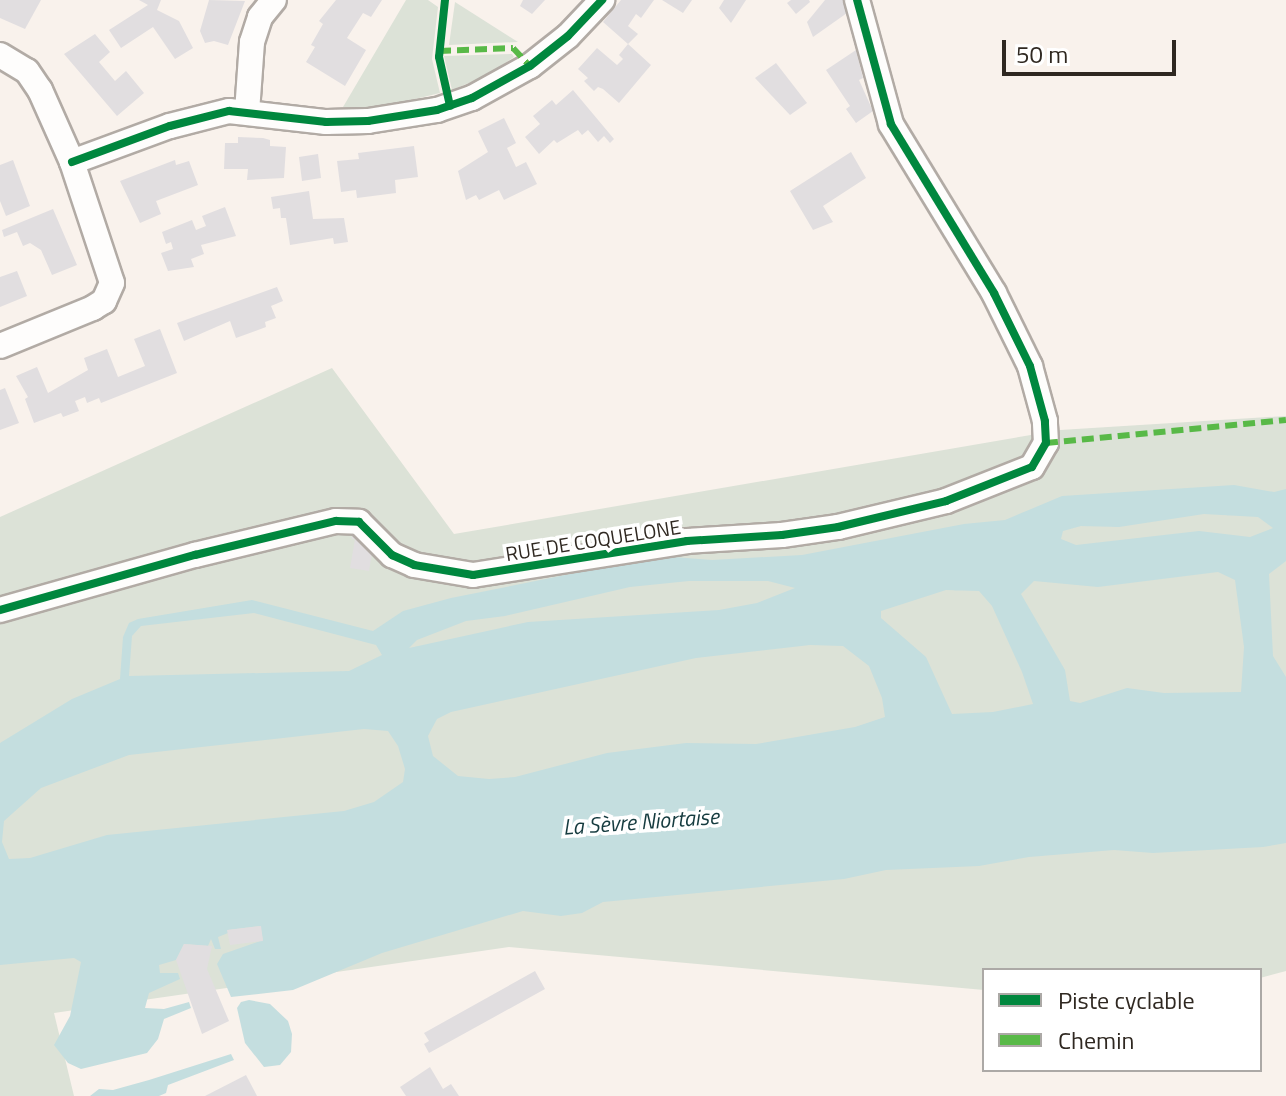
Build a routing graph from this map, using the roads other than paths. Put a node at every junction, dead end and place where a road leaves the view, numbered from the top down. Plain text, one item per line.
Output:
1 (274, 0) edge
2 (602, 0) edge
3 (857, 0) edge
4 (0, 55) edge
5 (247, 112) junction
6 (72, 162) junction
7 (0, 346) edge
8 (0, 610) edge

1 - 5 street
2 - 5 street
3 - 8 street, RUE DE COQUELONE
4 - 6 street
5 - 6 street
6 - 7 street

